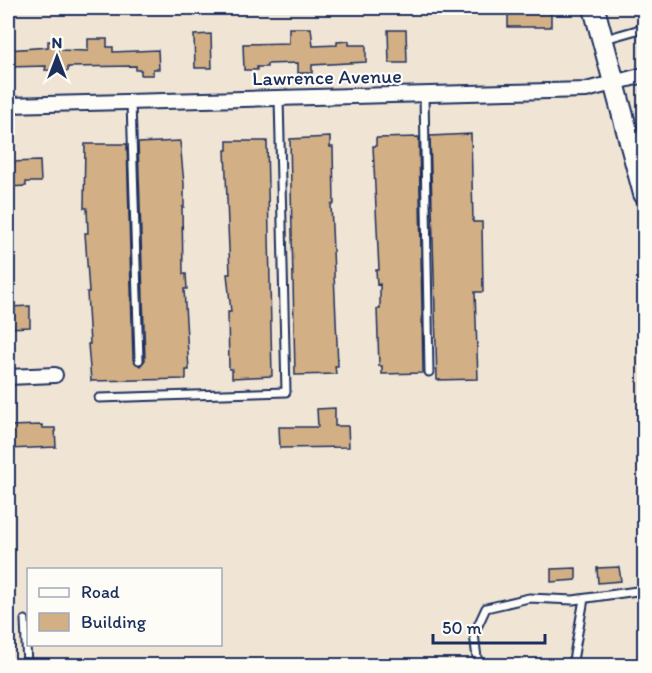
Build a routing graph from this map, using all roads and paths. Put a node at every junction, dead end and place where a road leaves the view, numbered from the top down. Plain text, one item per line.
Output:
1 (594, 8) edge
2 (644, 31) edge
3 (603, 39) junction
4 (645, 75) edge
5 (614, 81) junction
6 (424, 94) junction
7 (279, 98) junction
8 (131, 102) junction
9 (8, 105) edge
10 (645, 194) edge
11 (139, 360) dead end
12 (429, 372) dead end
13 (55, 375) dead end
14 (8, 377) edge
15 (99, 399) dead end
16 (645, 590) edge
17 (584, 599) junction
18 (25, 620) dead end
19 (27, 666) edge
20 (478, 666) edge
21 (572, 666) edge

1 - 3 main road
2 - 3 lane
3 - 5 main road
4 - 5 street, Lawrence Avenue
5 - 6 street, Lawrence Avenue
5 - 10 main road
6 - 7 street, Lawrence Avenue
6 - 12 lane
7 - 8 street, Lawrence Avenue
7 - 15 lane
8 - 9 street, Lawrence Avenue
8 - 11 lane
13 - 14 street
16 - 17 lane
17 - 20 lane
17 - 21 lane
18 - 19 lane

